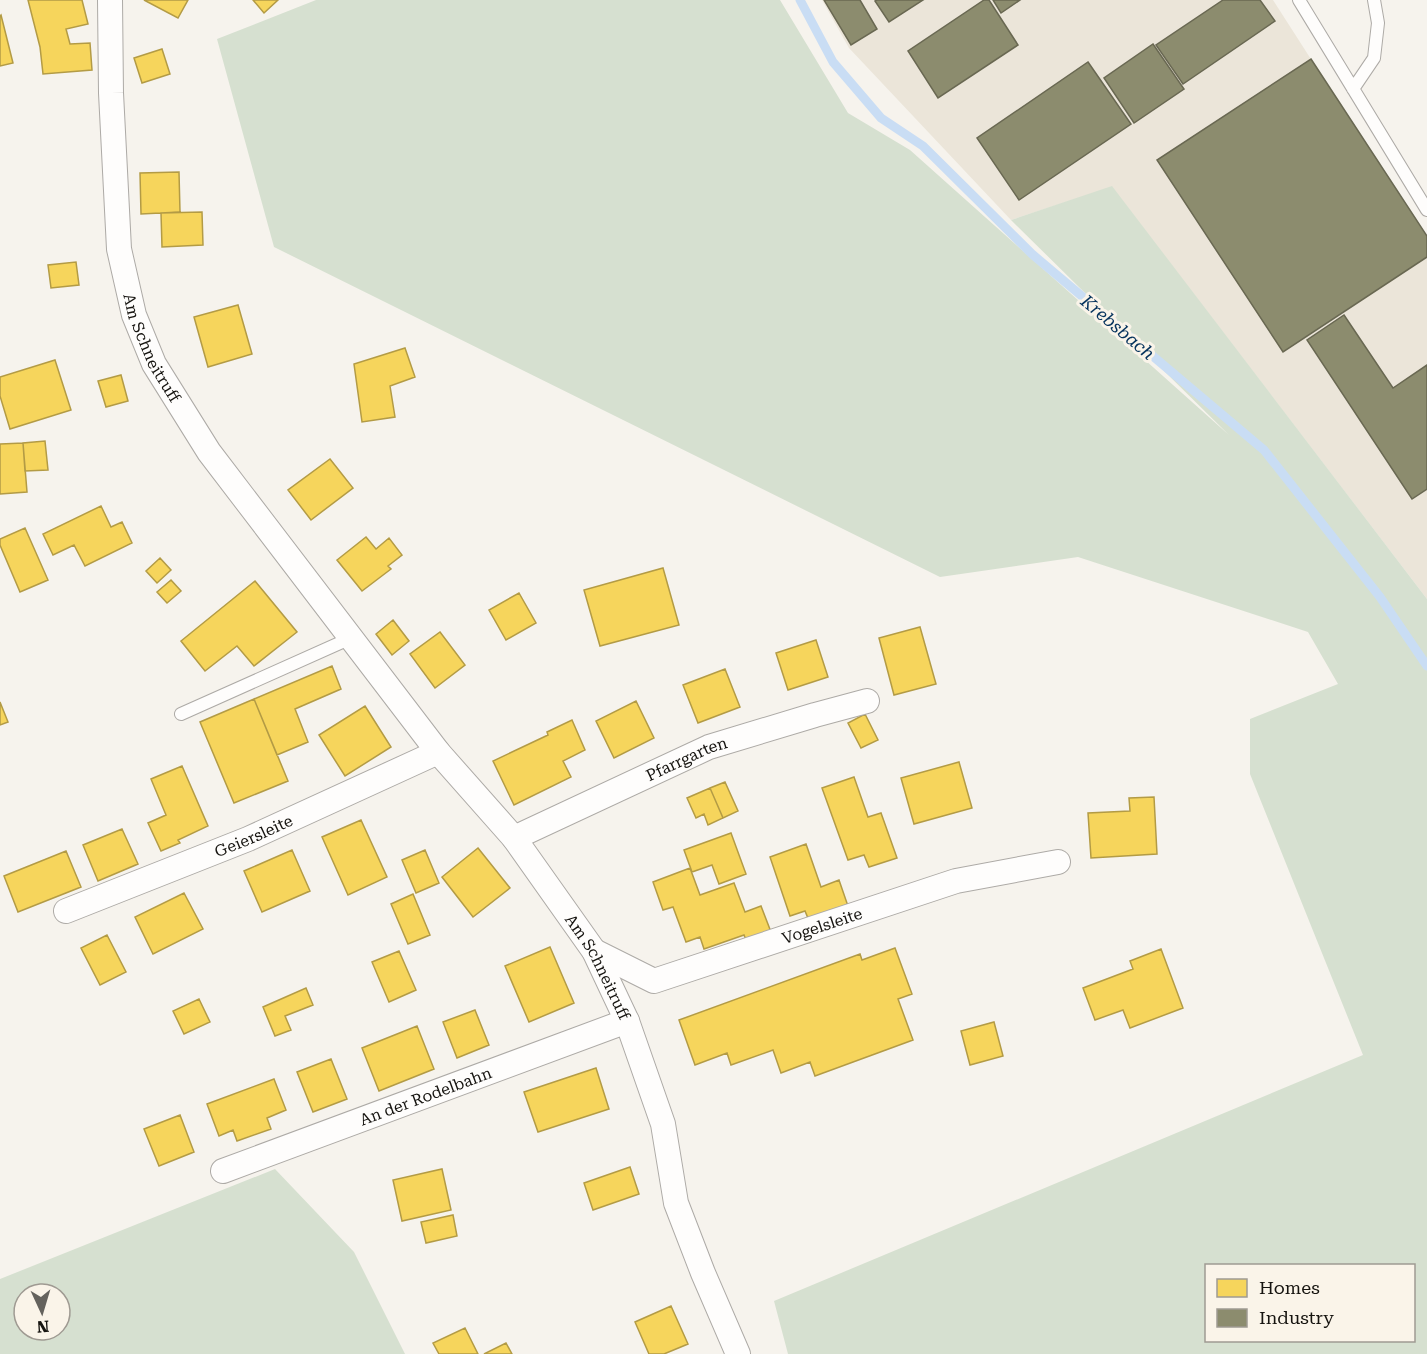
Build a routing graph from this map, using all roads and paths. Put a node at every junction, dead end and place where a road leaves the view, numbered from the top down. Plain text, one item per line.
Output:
1 (110, 0) edge
2 (1299, 0) edge
3 (1374, 0) edge
4 (1353, 89) junction
5 (1427, 210) edge
6 (351, 638) junction
7 (867, 701) dead end
8 (181, 714) dead end
9 (438, 752) junction
10 (514, 838) junction
11 (1058, 862) dead end
12 (66, 911) dead end
13 (594, 951) junction
14 (627, 1021) junction
15 (223, 1171) dead end
16 (738, 1354) edge

1 - 6 street, Am Schneitruff
2 - 4 lane
3 - 4 lane
4 - 5 lane
6 - 8 lane
6 - 9 street, Am Schneitruff
7 - 10 street, Pfarrgarten
9 - 10 street, Am Schneitruff
9 - 12 street, Geiersleite
10 - 13 street, Am Schneitruff
11 - 13 street, Vogelsleite
13 - 14 street, Am Schneitruff
14 - 15 street, An der Rodelbahn
14 - 16 street, Am Schneitruff

